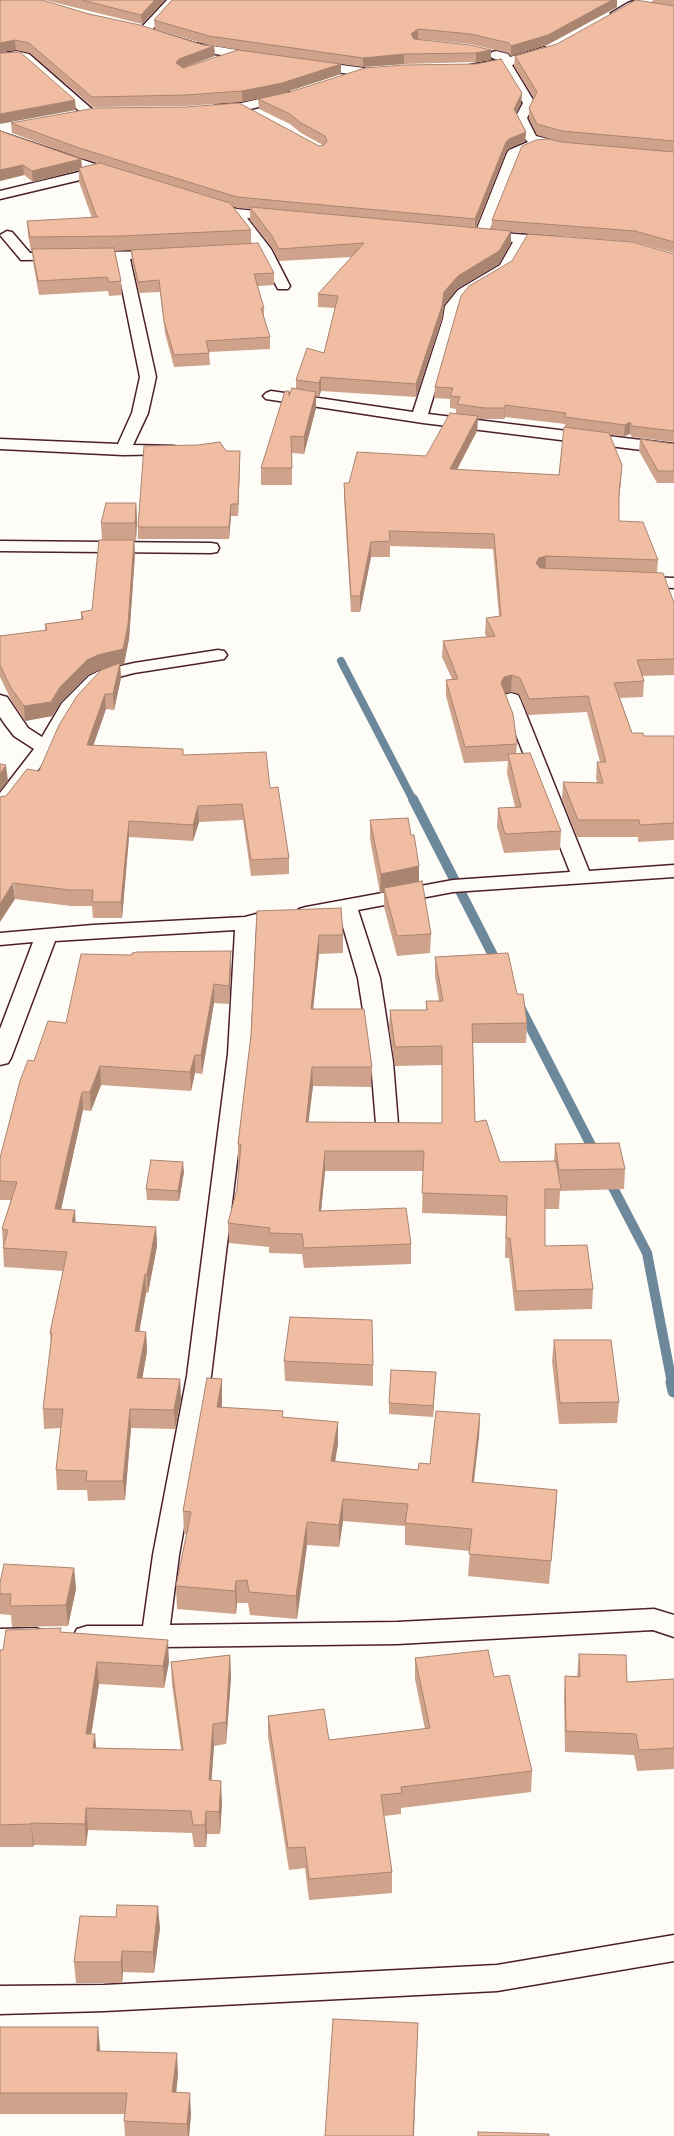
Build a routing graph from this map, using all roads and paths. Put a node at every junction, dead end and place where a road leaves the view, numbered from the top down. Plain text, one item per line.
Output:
1 (173, 0) edge
2 (611, 1) edge
3 (650, 4) edge
4 (632, 5) junction
5 (605, 19) edge
6 (559, 45) edge
7 (485, 52) edge
8 (236, 54) junction
9 (0, 58) edge
10 (266, 58) edge
11 (213, 62) edge
12 (505, 63) junction
13 (303, 64) edge
14 (460, 68) edge
15 (377, 71) edge
16 (364, 72) junction
17 (336, 81) edge
18 (300, 92) edge
19 (242, 107) junction
20 (207, 109) edge
21 (74, 116) edge
22 (263, 117) edge
23 (14, 127) edge
24 (0, 130) edge
25 (0, 136) edge
26 (549, 144) junction
27 (576, 148) edge
28 (102, 171) junction
29 (125, 178) edge
30 (0, 195) edge
31 (200, 201) edge
32 (236, 213) junction
33 (292, 218) edge
34 (2, 232) edge
35 (466, 234) edge
36 (481, 236) junction
37 (522, 239) junction
38 (568, 242) edge
39 (264, 249) junction
40 (248, 250) edge
41 (177, 254) edge
42 (122, 256) junction
43 (283, 286) dead end
44 (271, 396) dead end
45 (419, 417) junction
46 (0, 444) edge
47 (123, 450) junction
48 (674, 450) edge
49 (181, 452) edge
50 (0, 546) edge
51 (211, 548) dead end
52 (621, 581) edge
53 (674, 583) edge
54 (218, 655) dead end
55 (511, 699) dead end
56 (0, 701) edge
57 (44, 749) junction
58 (0, 806) edge
59 (674, 871) edge
60 (582, 876) junction
61 (347, 907) junction
62 (246, 923) junction
63 (46, 936) junction
64 (0, 939) edge
65 (0, 1058) edge
66 (387, 1124) edge
67 (674, 1626) edge
68 (155, 1636) junction
69 (0, 1640) edge
70 (674, 1948) edge
71 (0, 2000) edge

1 - 8 street
2 - 4 street
3 - 4 street
4 - 5 street
6 - 12 street
7 - 12 street
8 - 10 street
8 - 11 street
9 - 21 street
12 - 14 street
12 - 26 street
13 - 16 street
15 - 16 street
16 - 17 street
18 - 19 street
19 - 20 street
19 - 22 street
23 - 24 street
25 - 28 street
26 - 27 street
26 - 36 street
28 - 29 street
28 - 30 street
31 - 32 street
32 - 33 street
32 - 39 street
34 - 42 street
35 - 36 street
36 - 37 street
37 - 38 street
37 - 45 street
39 - 40 street
39 - 43 street
41 - 42 street
42 - 47 street
44 - 45 street
45 - 48 street
46 - 47 street
47 - 49 street
50 - 51 street
52 - 53 street
54 - 57 street
55 - 60 street
56 - 57 street
57 - 58 street
59 - 60 street
60 - 61 street
61 - 62 street
61 - 66 street
62 - 63 street
62 - 68 street
63 - 64 street
63 - 65 street
67 - 68 street
68 - 69 street
70 - 71 street

